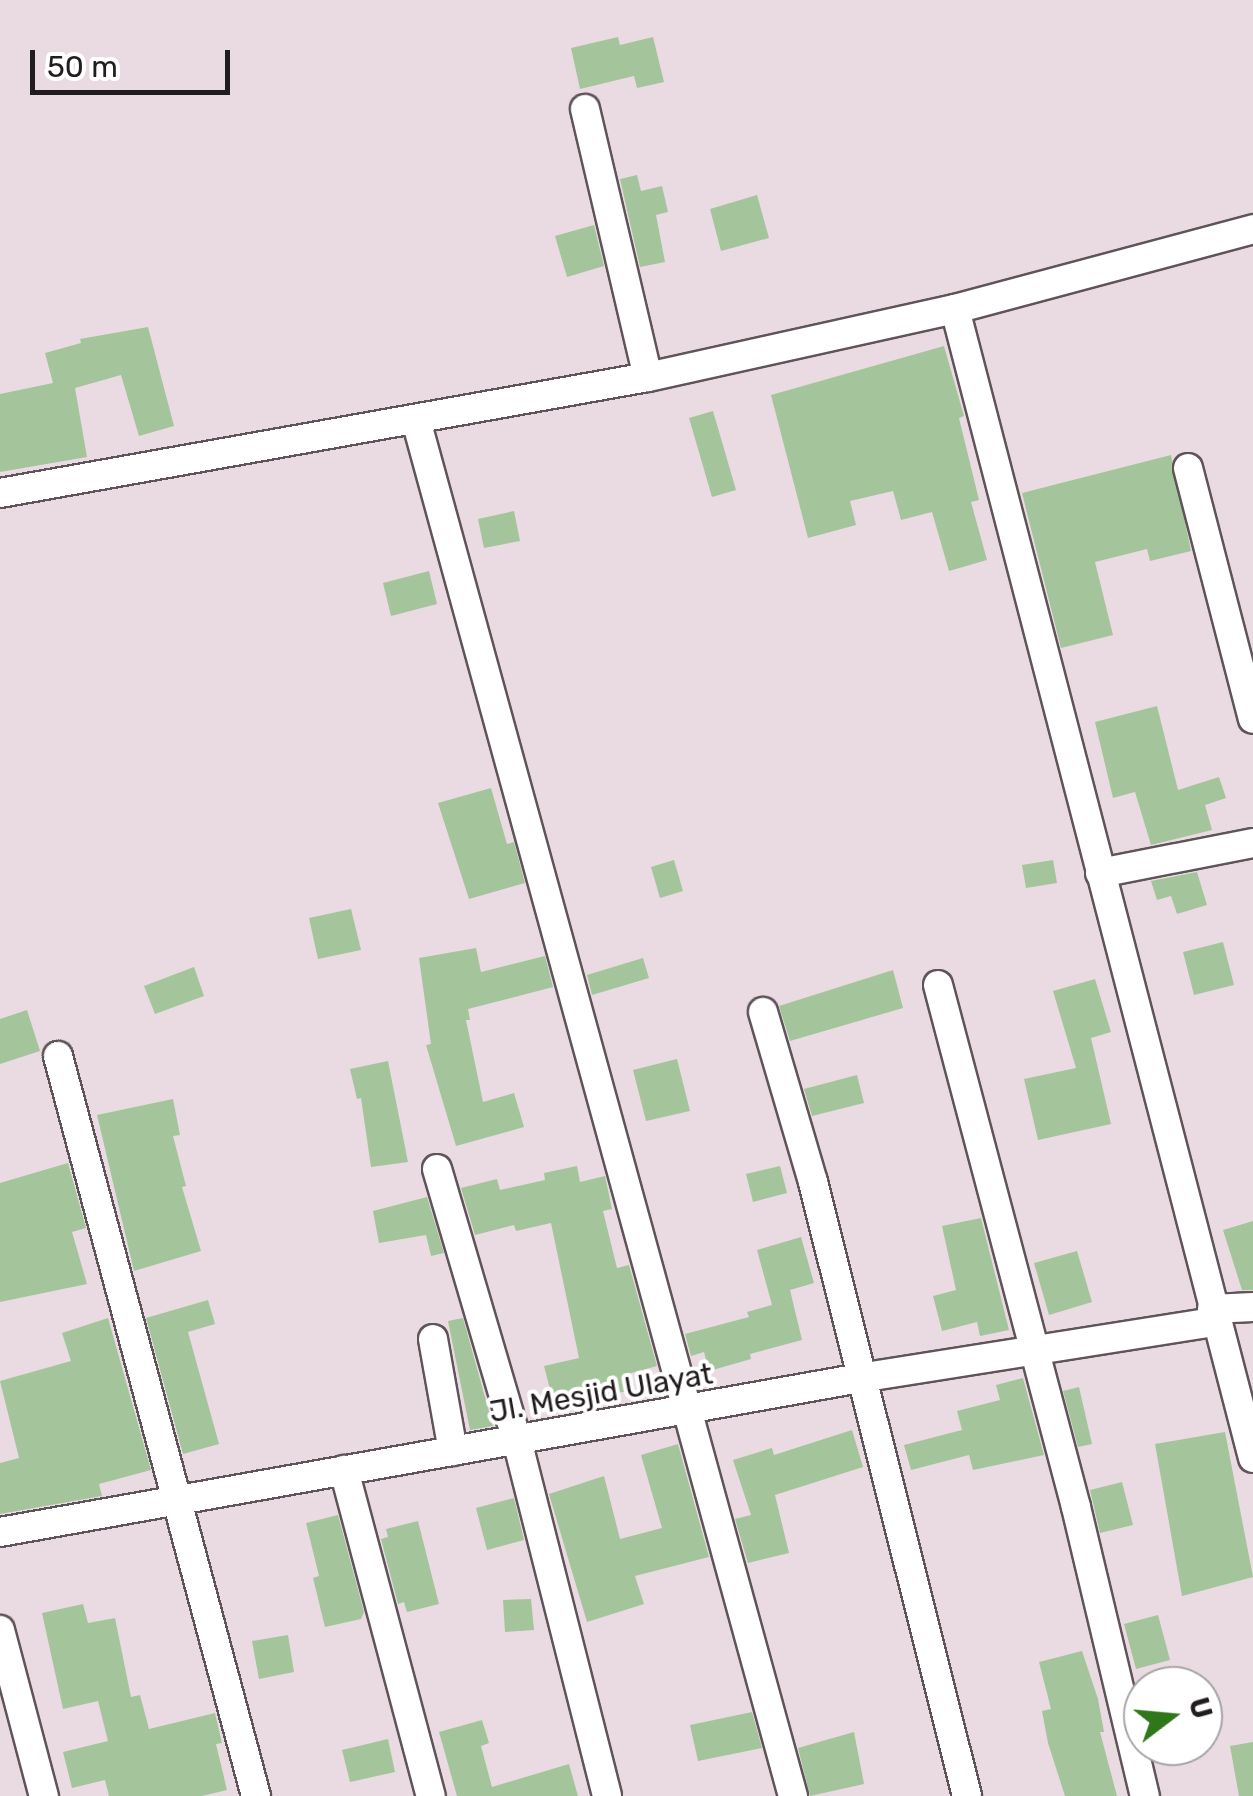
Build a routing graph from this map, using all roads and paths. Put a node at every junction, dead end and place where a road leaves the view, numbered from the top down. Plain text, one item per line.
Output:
1 (585, 109) dead end
2 (1253, 229) edge
3 (955, 308) junction
4 (648, 377) junction
5 (416, 420) junction
6 (1188, 468) dead end
7 (0, 493) edge
8 (1253, 719) edge
9 (1253, 842) edge
10 (1100, 873) junction
11 (938, 985) dead end
12 (763, 1012) dead end
13 (58, 1056) dead end
14 (437, 1169) dead end
15 (1253, 1306) edge
16 (1213, 1315) junction
17 (433, 1339) dead end
18 (1031, 1351) junction
19 (860, 1378) junction
20 (688, 1412) junction
21 (517, 1440) junction
22 (453, 1451) junction
23 (1253, 1458) edge
24 (344, 1470) junction
25 (174, 1502) junction
26 (0, 1532) edge
27 (0, 1630) edge
28 (44, 1796) edge
29 (256, 1796) edge
30 (431, 1796) edge
31 (607, 1796) edge
32 (792, 1796) edge
33 (967, 1796) edge
34 (1144, 1796) edge

1 - 4 street
2 - 3 street
3 - 4 street
3 - 10 street
4 - 5 street
5 - 7 street
5 - 20 street
6 - 8 street
9 - 10 street
10 - 16 street
11 - 18 street
12 - 19 street
13 - 25 street
14 - 21 street
15 - 16 street, Jl. Mesjid Ulayat
16 - 18 street, Jl. Mesjid Ulayat
16 - 23 street
17 - 22 street
18 - 19 street, Jl. Mesjid Ulayat
18 - 34 street
19 - 20 street, Jl. Mesjid Ulayat
19 - 33 street
20 - 21 street, Jl. Mesjid Ulayat
20 - 32 street
21 - 22 street, Jl. Mesjid Ulayat
21 - 31 street
22 - 24 street, Jl. Mesjid Ulayat
24 - 25 street, Jl. Mesjid Ulayat
24 - 30 street
25 - 26 street, Jl. Mesjid Ulayat
25 - 29 street
27 - 28 street

